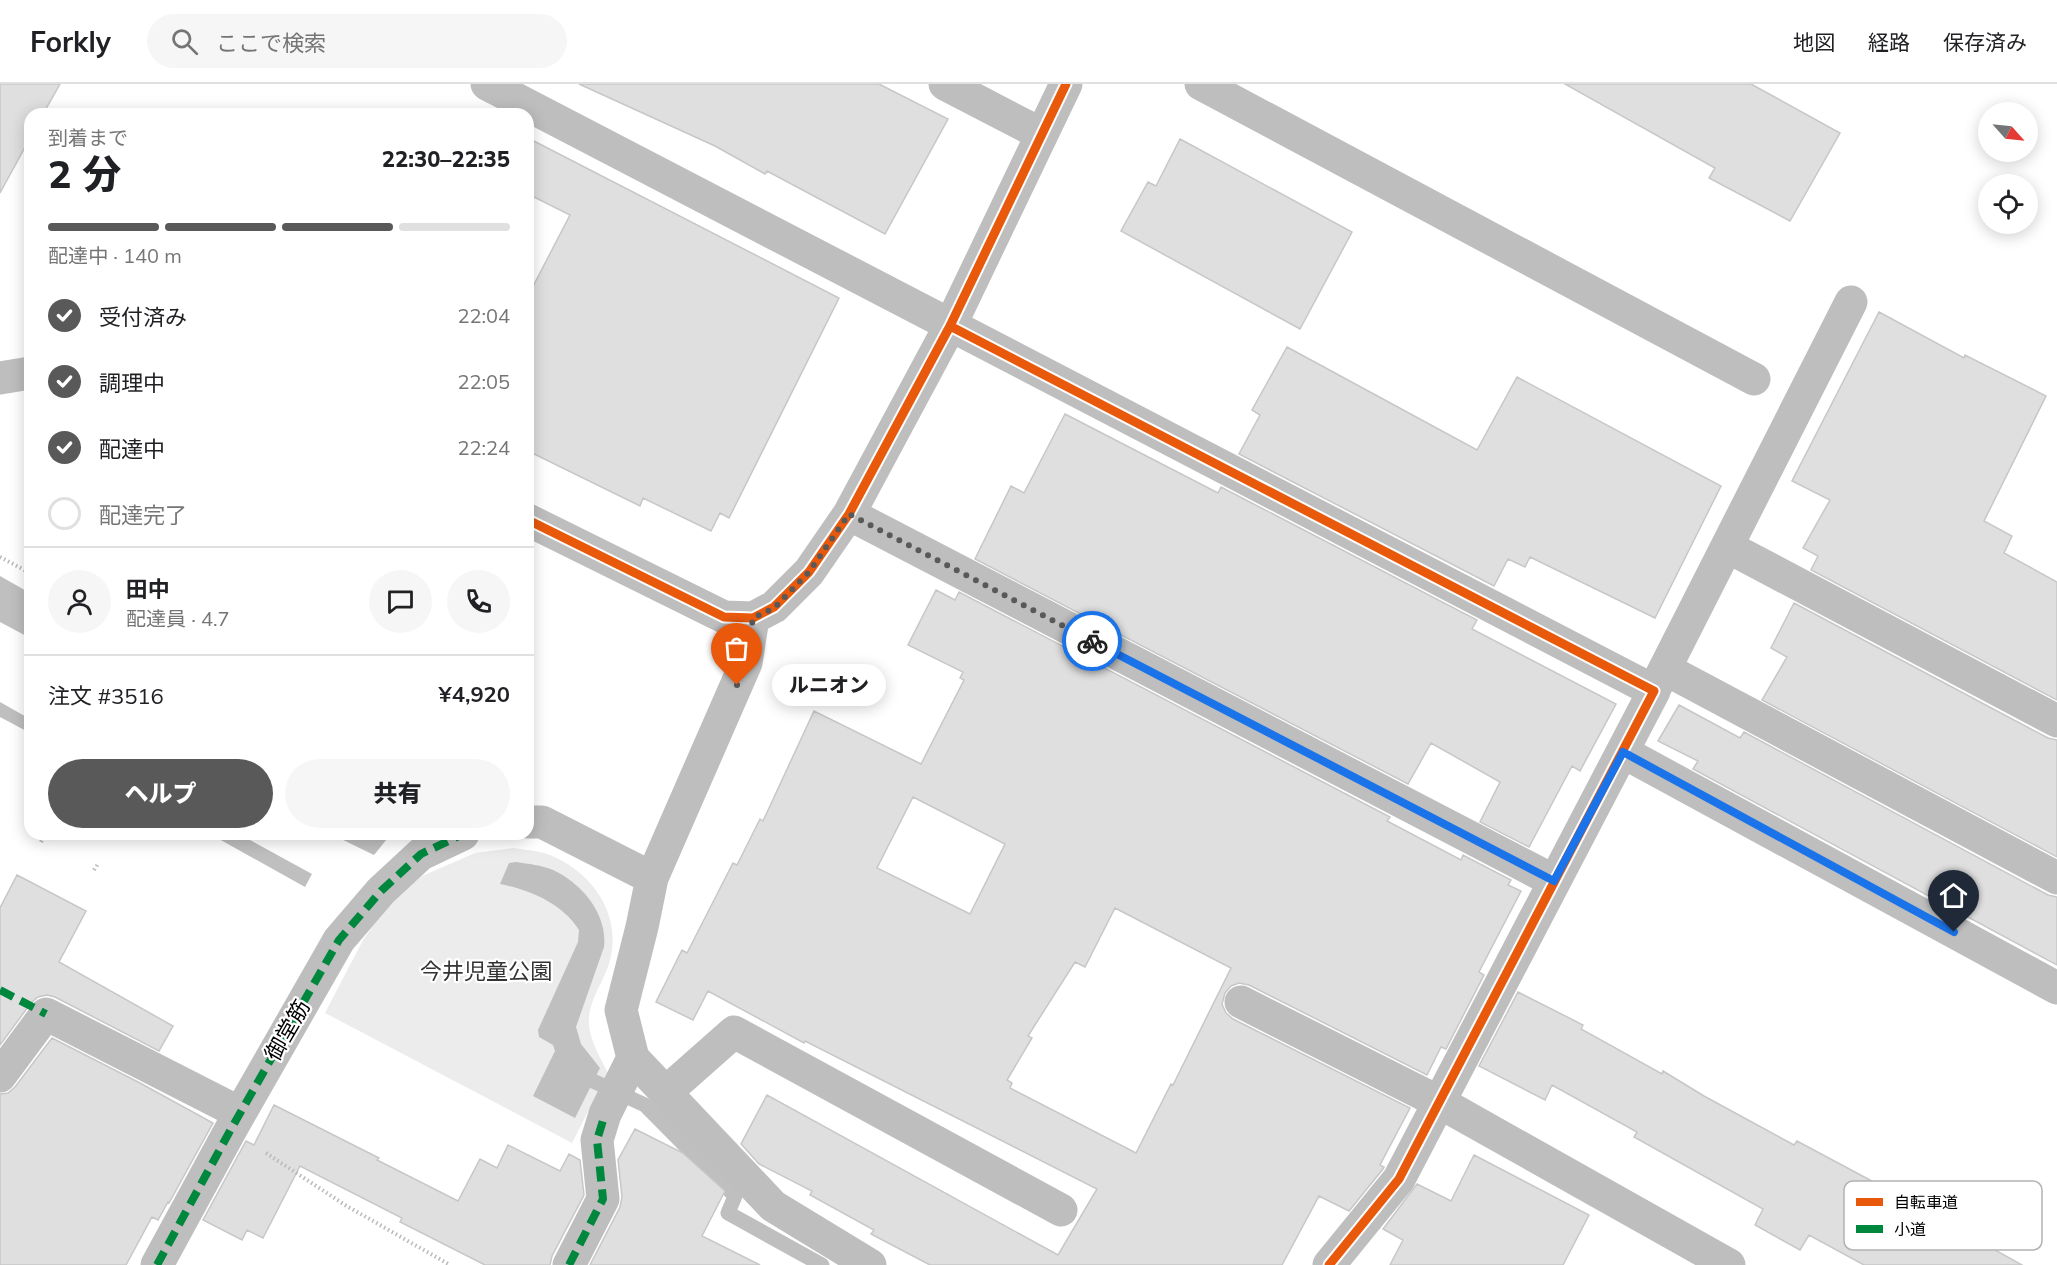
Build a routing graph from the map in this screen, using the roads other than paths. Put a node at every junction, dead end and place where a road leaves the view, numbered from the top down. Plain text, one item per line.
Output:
1 (487, 84) edge
2 (945, 84) edge
3 (1065, 84) edge
4 (1202, 84) edge
5 (533, 108) edge
6 (534, 109) edge
7 (1041, 134) junction
8 (1851, 302) dead end
9 (950, 326) junction
10 (24, 374) edge
11 (0, 378) edge
12 (1754, 380) dead end
13 (849, 514) junction
14 (534, 523) edge
15 (1728, 547) junction
16 (753, 618) junction
17 (1660, 680) junction
18 (2057, 721) edge
19 (1623, 752) junction
20 (534, 822) edge
21 (450, 840) edge
22 (652, 878) junction
23 (2057, 878) edge
24 (1554, 881) junction
25 (2057, 988) edge
26 (1241, 1002) dead end
27 (628, 1067) junction
28 (0, 1076) edge
29 (665, 1093) junction
30 (1439, 1102) junction
31 (235, 1121) junction
32 (1060, 1210) dead end
33 (157, 1265) edge
34 (569, 1265) edge
35 (870, 1265) edge
36 (1329, 1265) edge
37 (1729, 1265) edge

1 - 5 street
2 - 7 street
3 - 7 street
4 - 12 street
6 - 9 street
7 - 9 street
8 - 15 street
9 - 13 street
9 - 17 street
10 - 11 street
13 - 16 street
13 - 24 street
14 - 16 street
15 - 17 street
15 - 18 street
16 - 22 street
17 - 19 street
17 - 23 street
19 - 24 street
19 - 25 street
20 - 22 street
21 - 31 street, 御堂筋
22 - 27 street
24 - 30 street
26 - 30 street
27 - 29 street
27 - 34 street
28 - 31 street
29 - 32 street
29 - 35 street
30 - 36 street
30 - 37 street
31 - 33 street, 御堂筋

